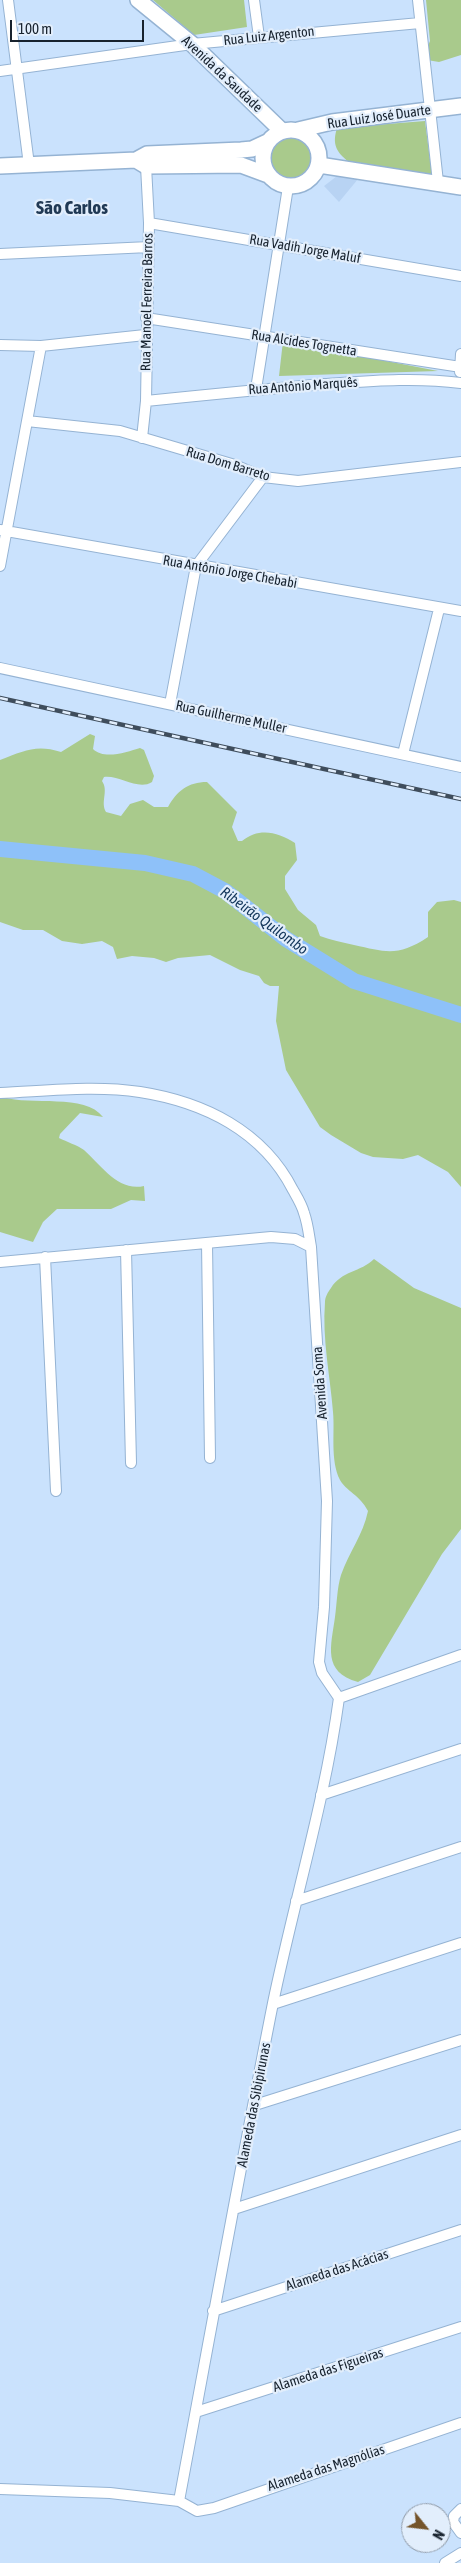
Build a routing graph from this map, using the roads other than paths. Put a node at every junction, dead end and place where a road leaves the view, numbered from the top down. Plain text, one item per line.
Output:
1 (8, 0) edge
2 (138, 0) edge
3 (254, 0) edge
4 (418, 0) edge
5 (420, 22) junction
6 (259, 37) junction
7 (192, 44) junction
8 (16, 69) junction
9 (0, 70) edge
10 (461, 106) edge
11 (430, 110) junction
12 (298, 130) junction
13 (282, 131) junction
14 (267, 142) junction
15 (141, 163) junction
16 (29, 165) junction
17 (319, 165) junction
18 (0, 166) edge
19 (268, 175) junction
20 (438, 182) junction
21 (461, 186) edge
22 (288, 187) junction
23 (149, 223) junction
24 (278, 245) junction
25 (149, 247) junction
26 (0, 254) edge
27 (461, 276) edge
28 (146, 318) junction
29 (146, 335) junction
30 (264, 337) junction
31 (0, 344) edge
32 (41, 346) junction
33 (461, 354) edge
34 (460, 366) edge
35 (461, 382) edge
36 (256, 390) junction
37 (146, 401) junction
38 (27, 421) junction
39 (142, 438) junction
40 (461, 462) edge
41 (263, 477) junction
42 (4, 530) edge
43 (0, 566) edge
44 (196, 566) junction
45 (439, 609) junction
46 (461, 611) edge
47 (0, 668) edge
48 (170, 704) junction
49 (403, 754) junction
50 (461, 767) edge
51 (0, 1093) edge
52 (208, 1243) junction
53 (311, 1247) junction
54 (126, 1250) junction
55 (45, 1258) junction
56 (0, 1262) edge
57 (210, 1458) dead end
58 (132, 1463) dead end
59 (56, 1491) dead end
60 (461, 1655) edge
61 (339, 1698) junction
62 (461, 1749) edge
63 (321, 1795) junction
64 (461, 1847) edge
65 (296, 1901) junction
66 (461, 1944) edge
67 (273, 2004) junction
68 (461, 2040) edge
69 (255, 2105) junction
70 (461, 2135) edge
71 (234, 2208) junction
72 (461, 2230) edge
73 (214, 2311) junction
74 (461, 2327) edge
75 (196, 2412) junction
76 (461, 2423) edge
77 (0, 2488) edge
78 (179, 2501) junction
79 (461, 2509) edge
80 (461, 2533) edge
81 (461, 2553) edge
82 (445, 2563) edge

1 - 8 street
2 - 7 main road, Avenida da Saudade
3 - 6 street
4 - 5 street
5 - 6 street, Rua Luiz Argenton
5 - 11 street
6 - 7 street, Rua Luiz Argenton
7 - 8 street, Rua Luiz Argenton
7 - 13 main road, Avenida da Saudade
8 - 9 street, Rua Luiz Argenton
8 - 16 street
10 - 11 main road, Rua Luiz José Duarte
11 - 12 main road, Rua Luiz José Duarte
11 - 20 street
12 - 13 main road
12 - 17 main road
13 - 14 main road
14 - 15 main road
14 - 19 main road
15 - 16 main road
15 - 19 main road
15 - 23 street, Rua Manoel Ferreira Barros
16 - 18 main road
17 - 20 main road
17 - 22 main road
19 - 22 main road
20 - 21 main road
22 - 24 street
23 - 24 street, Rua Vadih Jorge Maluf
23 - 25 street, Rua Manoel Ferreira Barros
24 - 27 street, Rua Vadih Jorge Maluf
24 - 30 street
25 - 26 street
25 - 28 street, Rua Manoel Ferreira Barros
28 - 29 street, Rua Manoel Ferreira Barros
28 - 30 street, Rua Alcides Tognetta
29 - 32 street
29 - 37 street, Rua Manoel Ferreira Barros
30 - 34 street, Rua Alcides Tognetta
30 - 36 street
31 - 32 street
32 - 38 street
33 - 34 street
34 - 35 street
35 - 36 street, Rua Antônio Marquês
36 - 37 street, Rua Antônio Marquês
37 - 39 street, Rua Manoel Ferreira Barros
38 - 39 street, Rua Dom Barreto
38 - 42 street
39 - 41 street, Rua Dom Barreto
40 - 41 street, Rua Dom Barreto
41 - 44 street
42 - 43 street
42 - 44 street, Rua Antônio Jorge Chebabi
44 - 45 street, Rua Antônio Jorge Chebabi
44 - 48 street
45 - 46 street, Rua Antônio Jorge Chebabi
45 - 49 street
47 - 48 street, Rua Guilherme Muller
48 - 49 street, Rua Guilherme Muller
49 - 50 street, Rua Guilherme Muller
51 - 53 street, Avenida Soma
52 - 53 street
52 - 54 street
52 - 57 street
53 - 61 street, Avenida Soma
54 - 55 street
54 - 58 street
55 - 56 street
55 - 59 street
60 - 61 street
61 - 63 street, Alameda das Sibipirunas
62 - 63 street
63 - 65 street, Alameda das Sibipirunas
64 - 65 street
65 - 67 street, Alameda das Sibipirunas
66 - 67 street
67 - 69 street, Alameda das Sibipirunas
68 - 69 street
69 - 71 street, Alameda das Sibipirunas
70 - 71 street
71 - 73 street, Alameda das Sibipirunas
72 - 73 street, Alameda das Acácias
73 - 75 street, Alameda das Sibipirunas
74 - 75 street, Alameda das Figueiras
75 - 78 street, Alameda das Sibipirunas
76 - 78 street, Alameda das Magnólias
77 - 78 street
79 - 80 street
81 - 82 street

